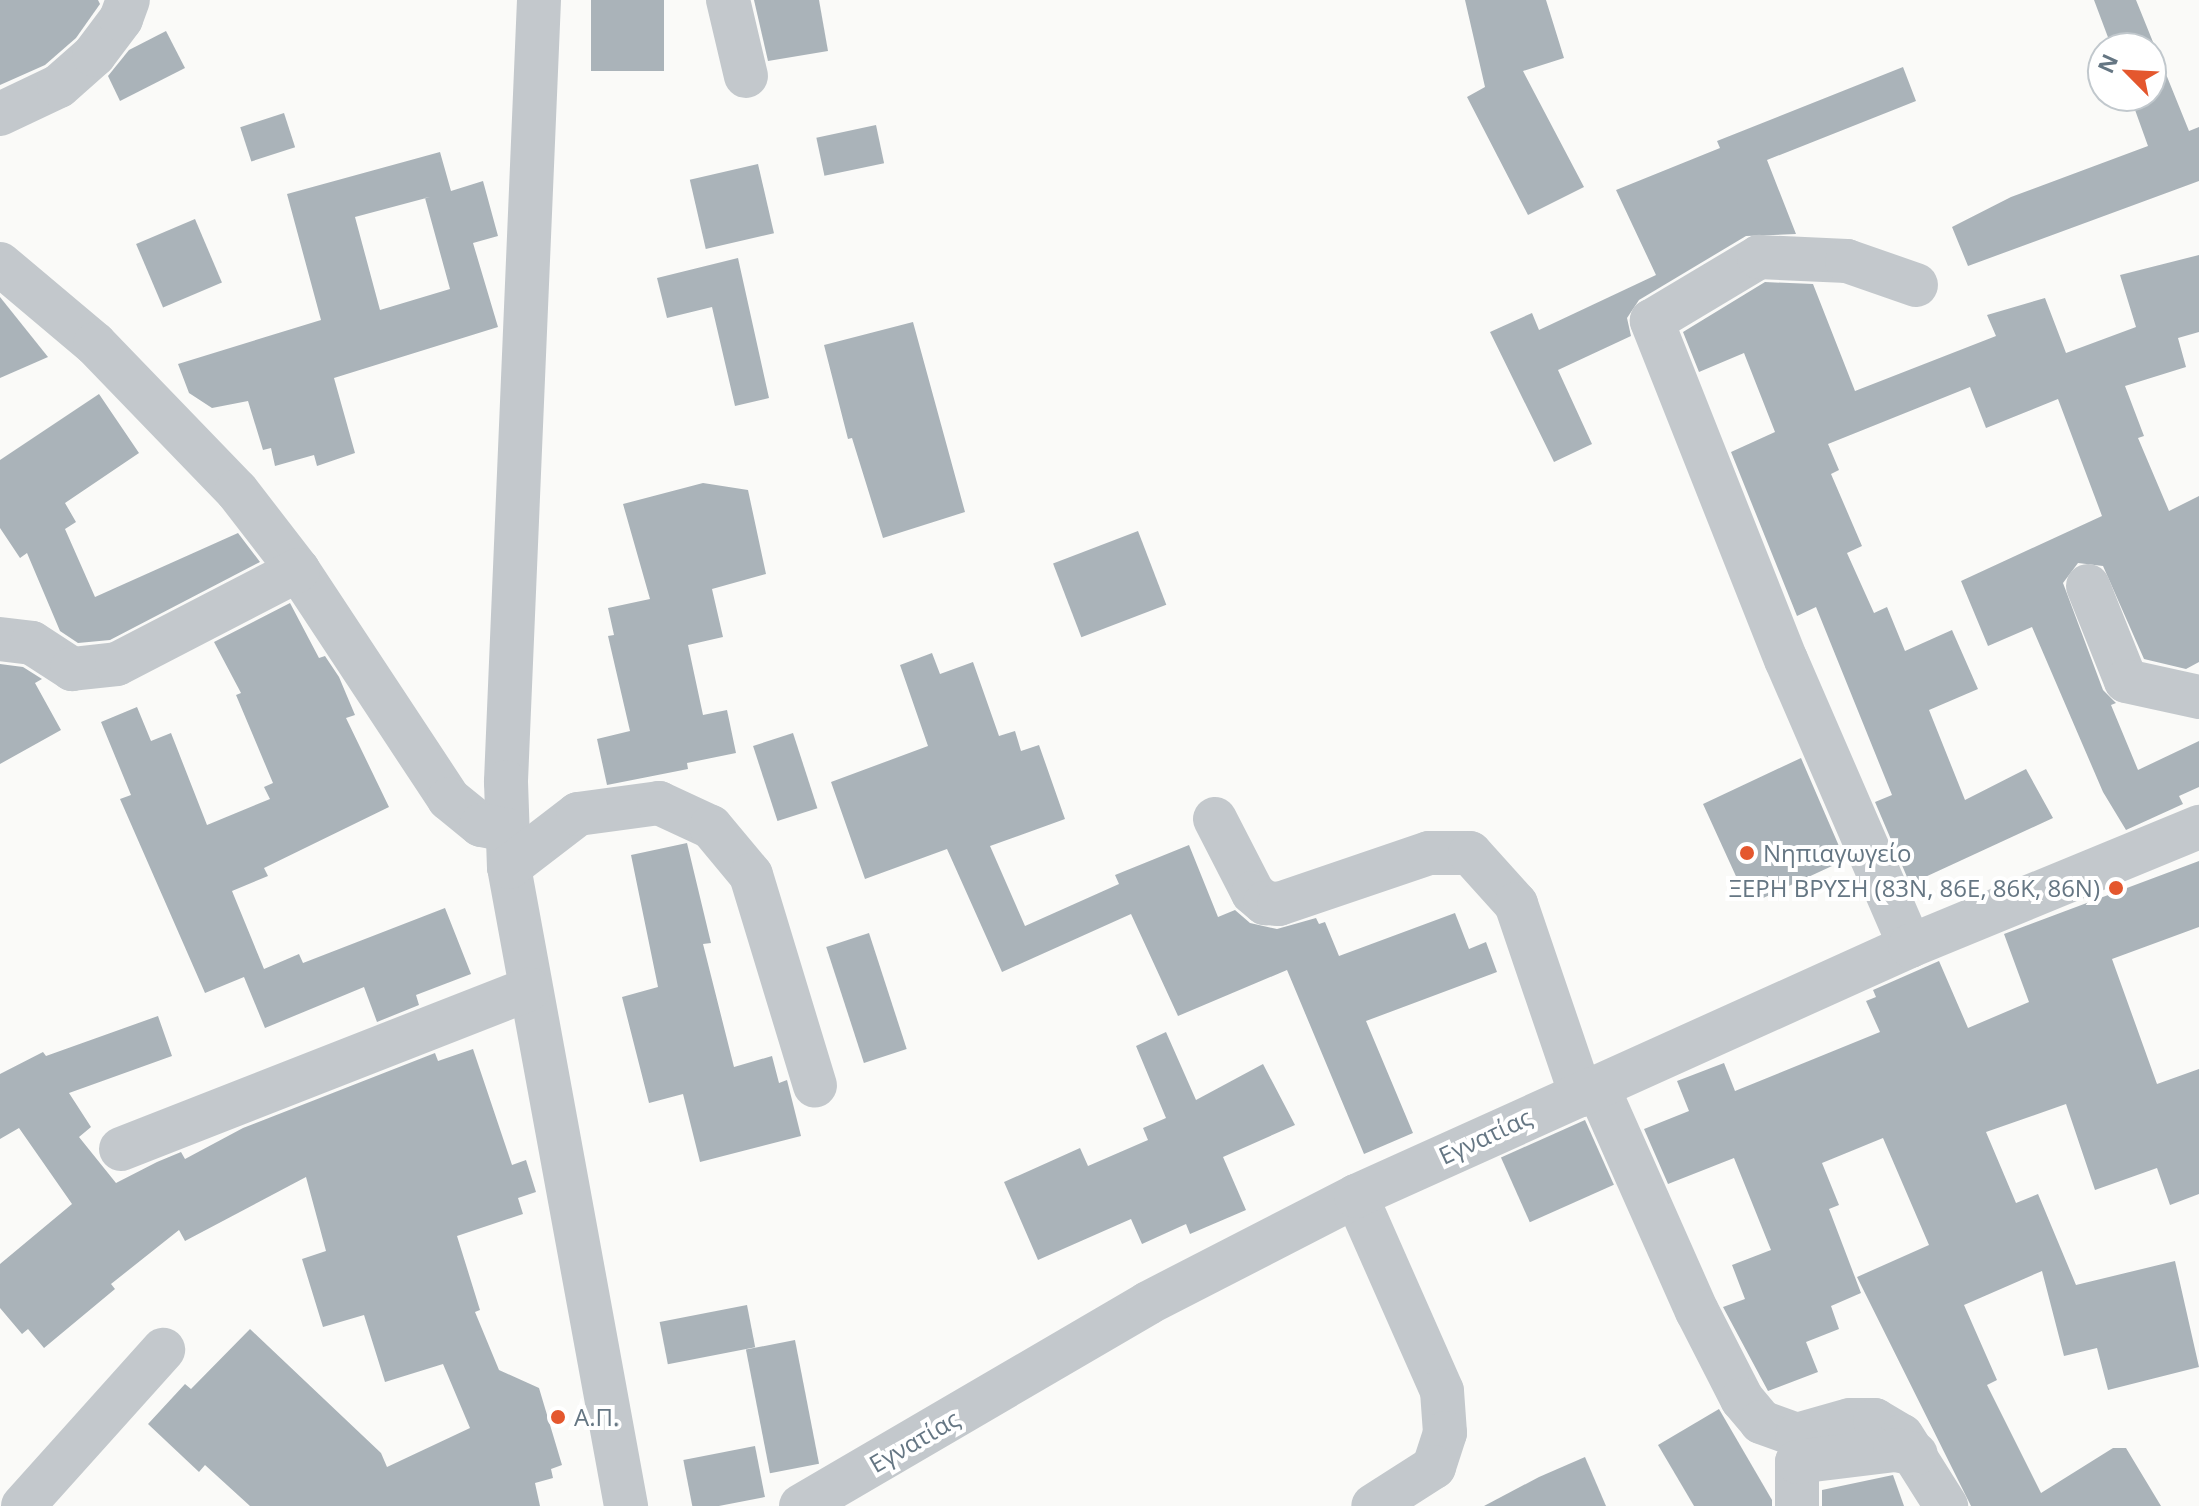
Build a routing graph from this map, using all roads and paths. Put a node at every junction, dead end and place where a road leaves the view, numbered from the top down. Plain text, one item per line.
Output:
1 (128, 0) edge
2 (539, 0) edge
3 (728, 0) edge
4 (746, 76) dead end
5 (0, 114) edge
6 (0, 264) edge
7 (1916, 285) dead end
8 (298, 570) junction
9 (2088, 586) dead end
10 (0, 639) edge
11 (2199, 697) edge
12 (1215, 819) dead end
13 (2199, 827) edge
14 (508, 849) junction
15 (1910, 946) junction
16 (529, 989) junction
17 (815, 1086) dead end
18 (1589, 1092) junction
19 (121, 1149) dead end
20 (1356, 1196) junction
21 (163, 1350) dead end
22 (1797, 1449) junction
23 (23, 1506) edge
24 (626, 1506) edge
25 (801, 1506) edge
26 (1373, 1506) edge
27 (1797, 1506) edge
28 (1946, 1506) edge

1 - 5 street
2 - 14 street
3 - 4 street
6 - 8 street
7 - 15 street
8 - 10 street
8 - 14 street
9 - 11 street
12 - 18 street
13 - 15 street, Εγνατίας
14 - 16 street
14 - 17 street
15 - 18 street, Εγνατίας
16 - 19 street
16 - 24 street
18 - 20 street, Εγνατίας
18 - 22 street
20 - 25 street, Εγνατίας
20 - 26 street
21 - 23 street
22 - 27 street
22 - 28 street

